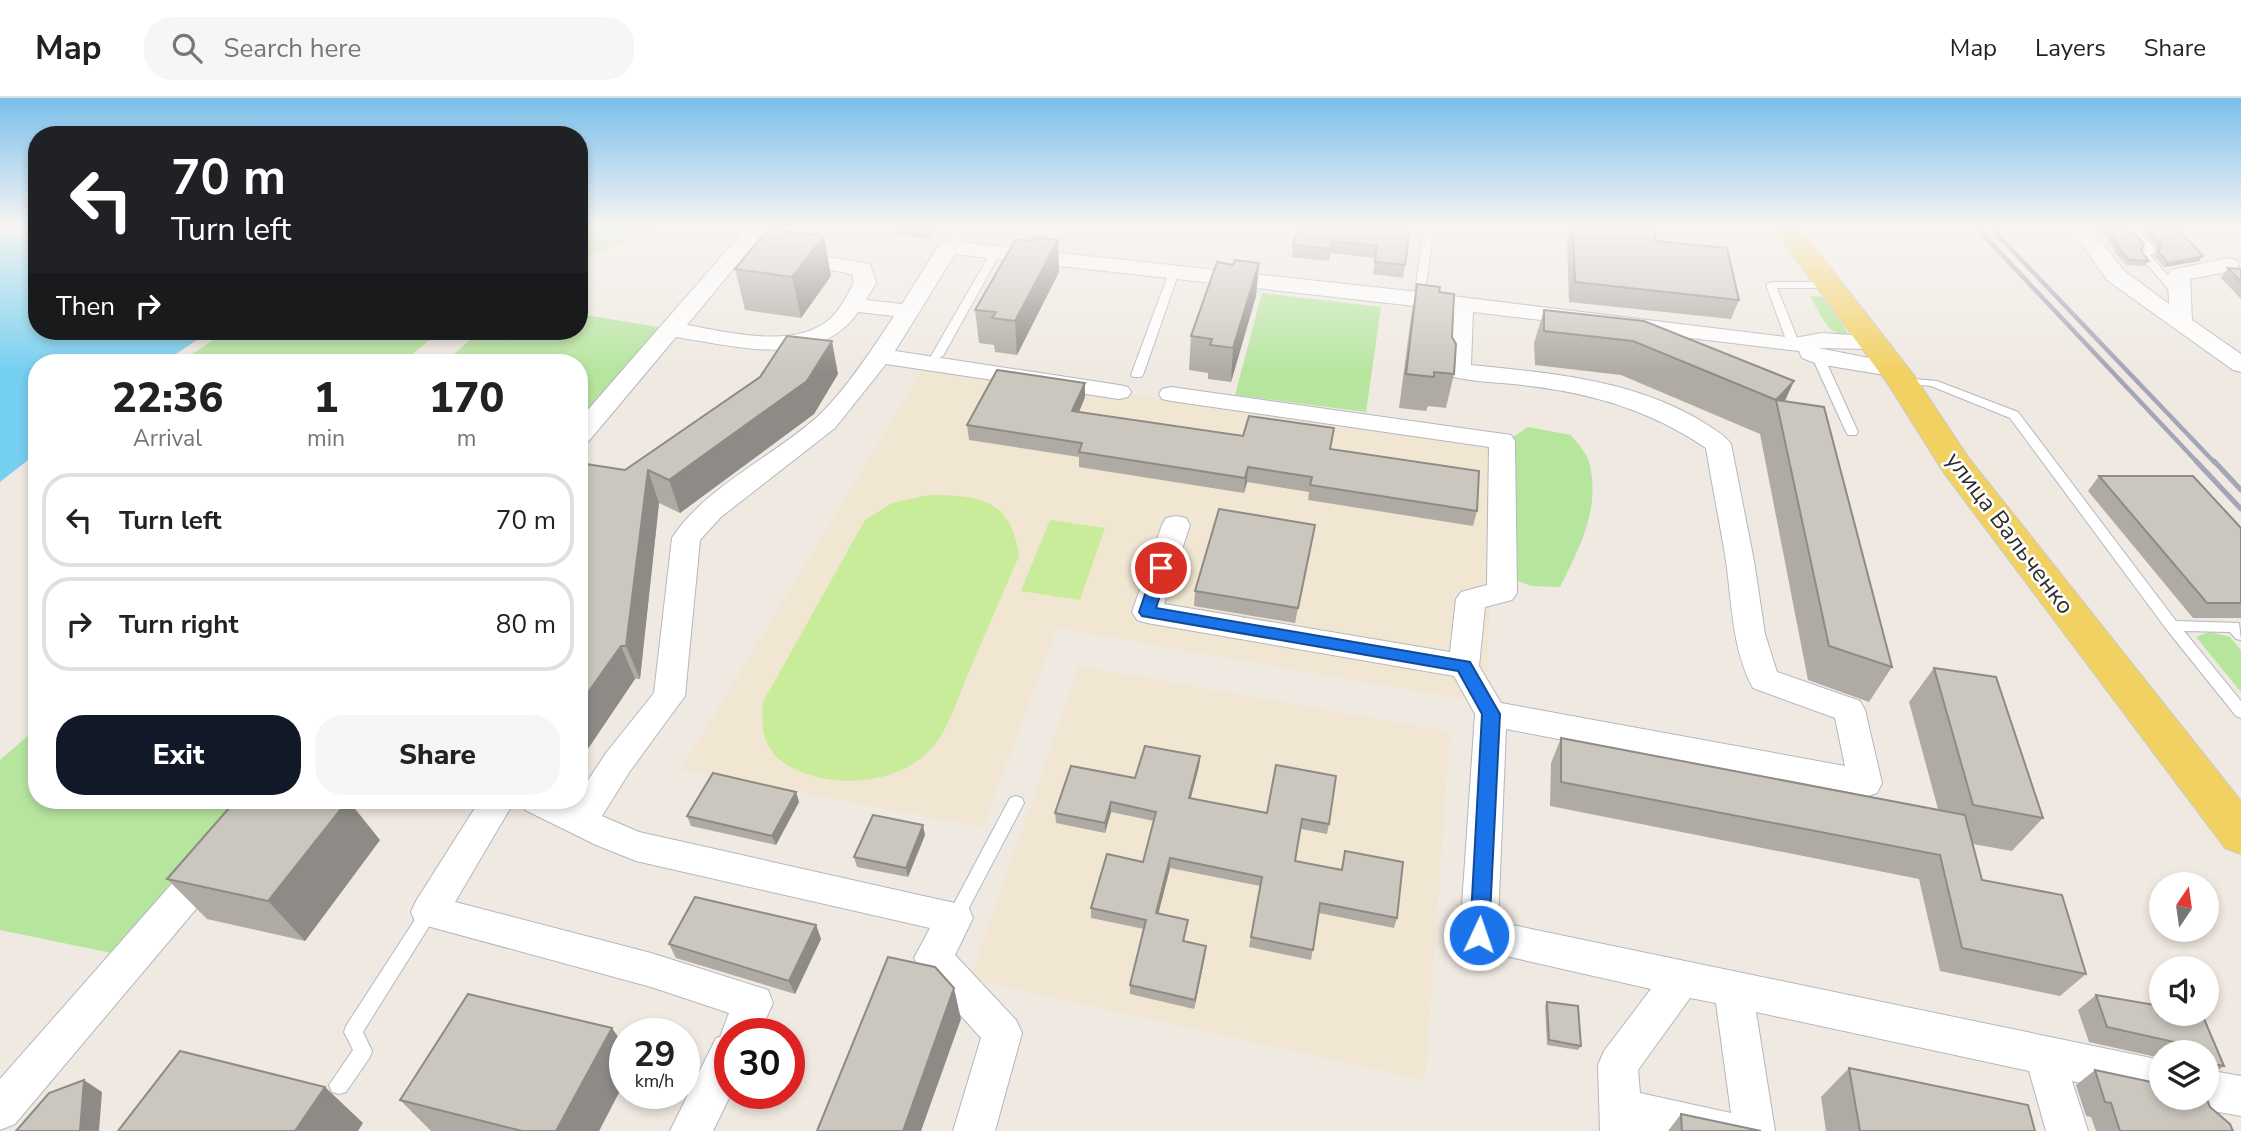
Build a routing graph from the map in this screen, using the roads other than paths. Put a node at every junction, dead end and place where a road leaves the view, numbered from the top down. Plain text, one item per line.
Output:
1 (717, 275) edge
2 (866, 275) edge
3 (931, 275) edge
4 (983, 275) edge
5 (1173, 275) edge
6 (1203, 275) edge
7 (1422, 275) edge
8 (1821, 275) edge
9 (2115, 275) edge
10 (2162, 275) edge
11 (2179, 275) edge
12 (1828, 285) junction
13 (2180, 296) junction
14 (1419, 299) junction
15 (852, 305) junction
16 (1462, 305) junction
17 (908, 312) junction
18 (2181, 323) junction
19 (671, 329) junction
20 (1794, 345) junction
21 (880, 356) junction
22 (937, 356) dead end
23 (1818, 357) junction
24 (1888, 364) junction
25 (2241, 365) edge
26 (1137, 375) dead end
27 (1119, 393) dead end
28 (1171, 394) dead end
29 (588, 426) edge
30 (1852, 432) dead end
31 (1176, 525) dead end
32 (2172, 626) junction
33 (2241, 635) edge
34 (1464, 666) junction
35 (2241, 712) edge
36 (1491, 714) junction
37 (1016, 803) dead end
38 (492, 809) edge
39 (555, 809) edge
40 (588, 809) edge
41 (588, 809) edge
42 (580, 821) junction
43 (2241, 835) edge
44 (232, 841) edge
45 (429, 912) junction
46 (954, 918) junction
47 (1682, 978) junction
48 (1733, 989) junction
49 (747, 1018) edge
50 (2045, 1057) junction
51 (2149, 1078) edge
52 (714, 1084) edge
53 (338, 1086) dead end
54 (2219, 1092) edge
55 (2241, 1096) edge
56 (0, 1110) edge
57 (1621, 1120) edge
58 (691, 1131) edge
59 (974, 1131) edge
60 (1724, 1131) edge
61 (1754, 1131) edge
62 (2067, 1131) edge

1 - 19 street
2 - 15 street
3 - 17 street
4 - 22 lane
5 - 26 lane
6 - 14 street
7 - 14 lane
8 - 12 main road, улица Вальченко
9 - 18 street
10 - 13 lane
11 - 13 street
12 - 20 lane
12 - 24 main road, улица Вальченко
13 - 18 street
14 - 16 street
15 - 17 street
15 - 19 street
16 - 20 street
16 - 36 street
17 - 21 street
18 - 25 street
19 - 29 street
20 - 23 street
20 - 24 street
21 - 27 street
21 - 40 street
23 - 24 street
23 - 30 lane
24 - 32 lane
24 - 43 main road, улица Вальченко
28 - 34 street
31 - 34 street
32 - 33 lane
32 - 35 lane
34 - 36 street
36 - 47 street
37 - 46 lane
38 - 45 street
39 - 42 street
41 - 42 street
42 - 46 street
44 - 56 street
45 - 49 street
45 - 53 lane
46 - 59 street
47 - 48 street
47 - 57 street
48 - 50 street
48 - 61 street
50 - 51 street
50 - 62 street
52 - 58 street
54 - 55 street
57 - 60 street

